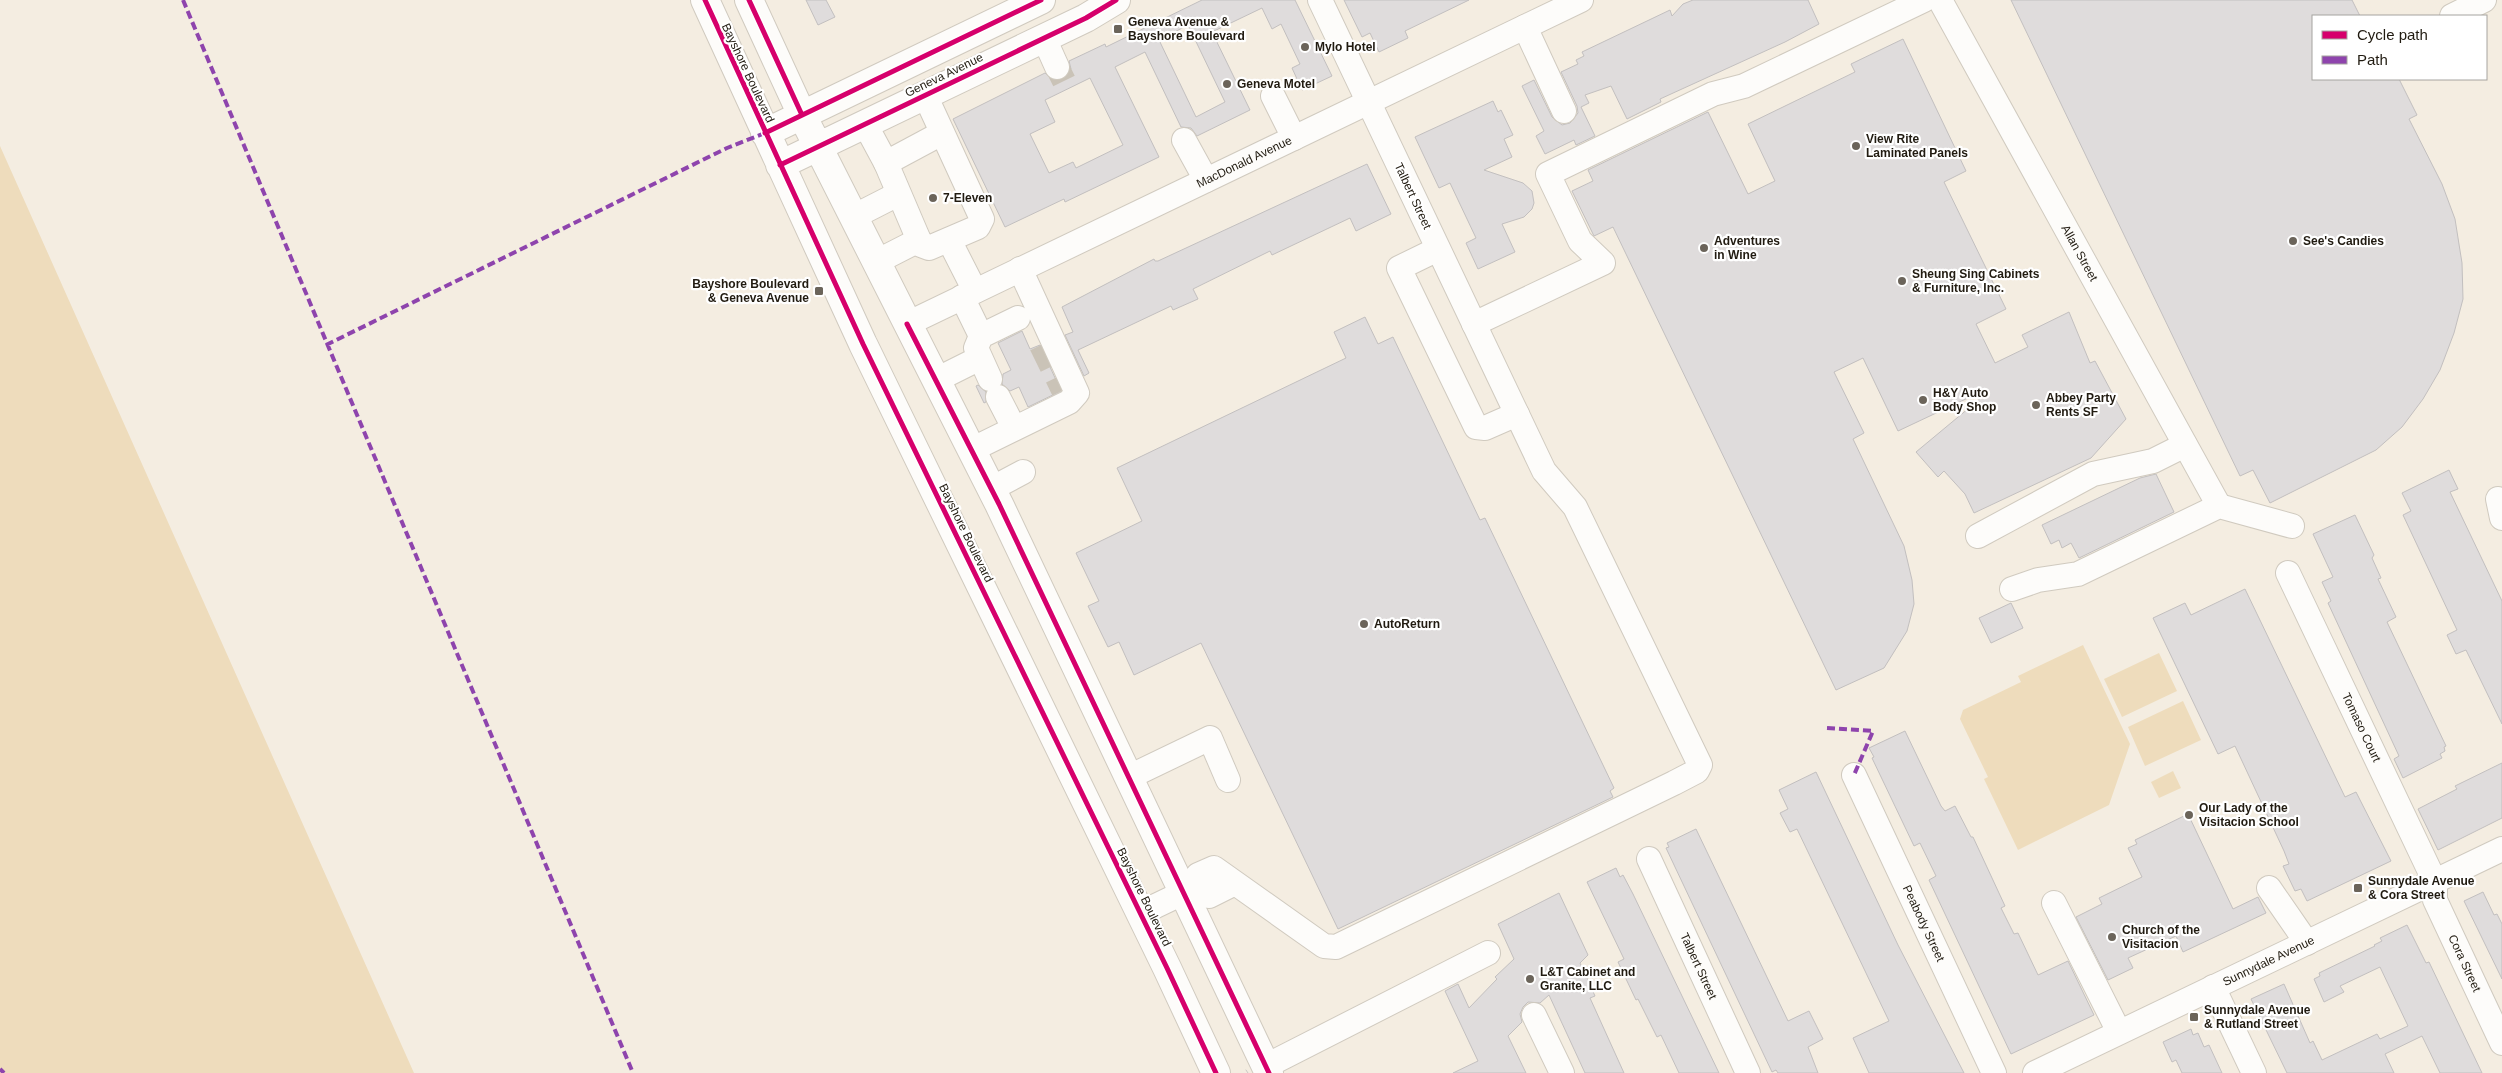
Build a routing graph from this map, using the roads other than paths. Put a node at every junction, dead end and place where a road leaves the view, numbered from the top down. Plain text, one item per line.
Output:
1 (705, 0) edge
2 (750, 0) edge
3 (1041, 0) edge
4 (1116, 0) edge
5 (1320, 0) edge
6 (1581, 0) edge
7 (1924, 0) edge
8 (1940, 0) edge
9 (2484, 0) edge
10 (2454, 15) edge
11 (1525, 27) junction
12 (1044, 38) junction
13 (1057, 67) tunnel mouth
14 (925, 95) junction
15 (1274, 96) dead end
16 (1369, 102) junction
17 (1564, 111) dead end
18 (802, 115) junction
19 (865, 124) junction
20 (765, 133) junction
21 (942, 134) junction
22 (1294, 138) junction
23 (1184, 140) dead end
24 (818, 147) junction
25 (886, 163) junction
26 (780, 165) junction
27 (1206, 180) junction
28 (898, 194) junction
29 (853, 217) junction
30 (919, 240) junction
31 (949, 240) junction
32 (1438, 249) junction
33 (876, 262) junction
34 (1020, 269) junction
35 (969, 294) junction
36 (1030, 316) junction
37 (907, 324) junction
38 (1474, 324) junction
39 (1041, 345) tunnel mouth
40 (981, 347) junction
41 (936, 380) junction
42 (1517, 414) junction
43 (1014, 428) junction
44 (2185, 445) junction
45 (971, 450) junction
46 (1023, 472) dead end
47 (991, 489) junction
48 (2219, 506) junction
49 (2292, 526) dead end
50 (1978, 536) dead end
51 (2288, 573) dead end
52 (2012, 589) dead end
53 (1210, 738) junction
54 (1230, 754) dead end
55 (1854, 774) dead end
56 (1129, 776) junction
57 (1228, 780) dead end
58 (2502, 849) edge
59 (1649, 859) dead end
60 (2435, 882) junction
61 (2269, 888) dead end
62 (1189, 890) junction
63 (2054, 903) dead end
64 (1141, 913) junction
65 (2307, 943) junction
66 (1488, 953) dead end
67 (2213, 987) junction
68 (1534, 1015) dead end
69 (2119, 1032) junction
70 (2502, 1043) edge
71 (1267, 1069) edge
72 (1216, 1073) edge
73 (1562, 1073) edge
74 (1748, 1073) edge
75 (1994, 1073) edge
76 (2035, 1073) edge
77 (2254, 1073) edge

1 - 20 main road, Bayshore Boulevard
2 - 18 main road
3 - 18 main road, Geneva Avenue
4 - 12 main road, Geneva Avenue
5 - 16 street, Talbert Street
6 - 11 street, MacDonald Avenue
7 - 38 street
8 - 44 street, Allan Street
9 - 10 street
11 - 16 street, MacDonald Avenue
11 - 17 street
12 - 13 street
12 - 14 main road, Geneva Avenue
14 - 19 main road, Geneva Avenue
14 - 21 street
15 - 22 street
16 - 22 street, MacDonald Avenue
16 - 32 street, Talbert Street
18 - 20 main road, Geneva Avenue
18 - 24 main road
19 - 24 main road, Geneva Avenue
19 - 25 street
20 - 26 main road, Bayshore Boulevard
21 - 25 street
21 - 31 street
22 - 27 street, MacDonald Avenue
23 - 27 street
24 - 26 main road, Geneva Avenue
24 - 29 main road
25 - 28 street
26 - 64 main road, Bayshore Boulevard
27 - 34 street, MacDonald Avenue
28 - 29 street
28 - 30 street
29 - 33 main road
30 - 31 street
30 - 33 street
31 - 35 street
32 - 38 street, Talbert Street
32 - 42 street
33 - 37 main road
34 - 35 street, MacDonald Avenue
34 - 36 street
35 - 37 street, MacDonald Avenue
35 - 40 street
36 - 39 street
36 - 40 street
36 - 43 street
37 - 41 main road
38 - 42 street, Talbert Street
40 - 41 street
40 - 43 street
41 - 45 main road
42 - 62 street, Talbert Street
43 - 45 street
44 - 48 street, Allan Street
44 - 50 street
45 - 47 main road
46 - 47 street
47 - 56 main road
48 - 49 street
48 - 52 street
51 - 60 street, Tomaso Court
53 - 54 street
53 - 56 street
53 - 57 street
55 - 75 street, Peabody Street
56 - 62 main road
58 - 60 street, Sunnydale Avenue
59 - 74 street, Talbert Street
60 - 65 street, Sunnydale Avenue
60 - 70 street, Cora Street
61 - 65 street
62 - 64 street
62 - 71 main road
63 - 69 street
64 - 72 main road, Bayshore Boulevard
65 - 67 street, Sunnydale Avenue
66 - 71 street
67 - 69 street, Sunnydale Avenue
67 - 77 street
68 - 73 street
69 - 76 street, Sunnydale Avenue

